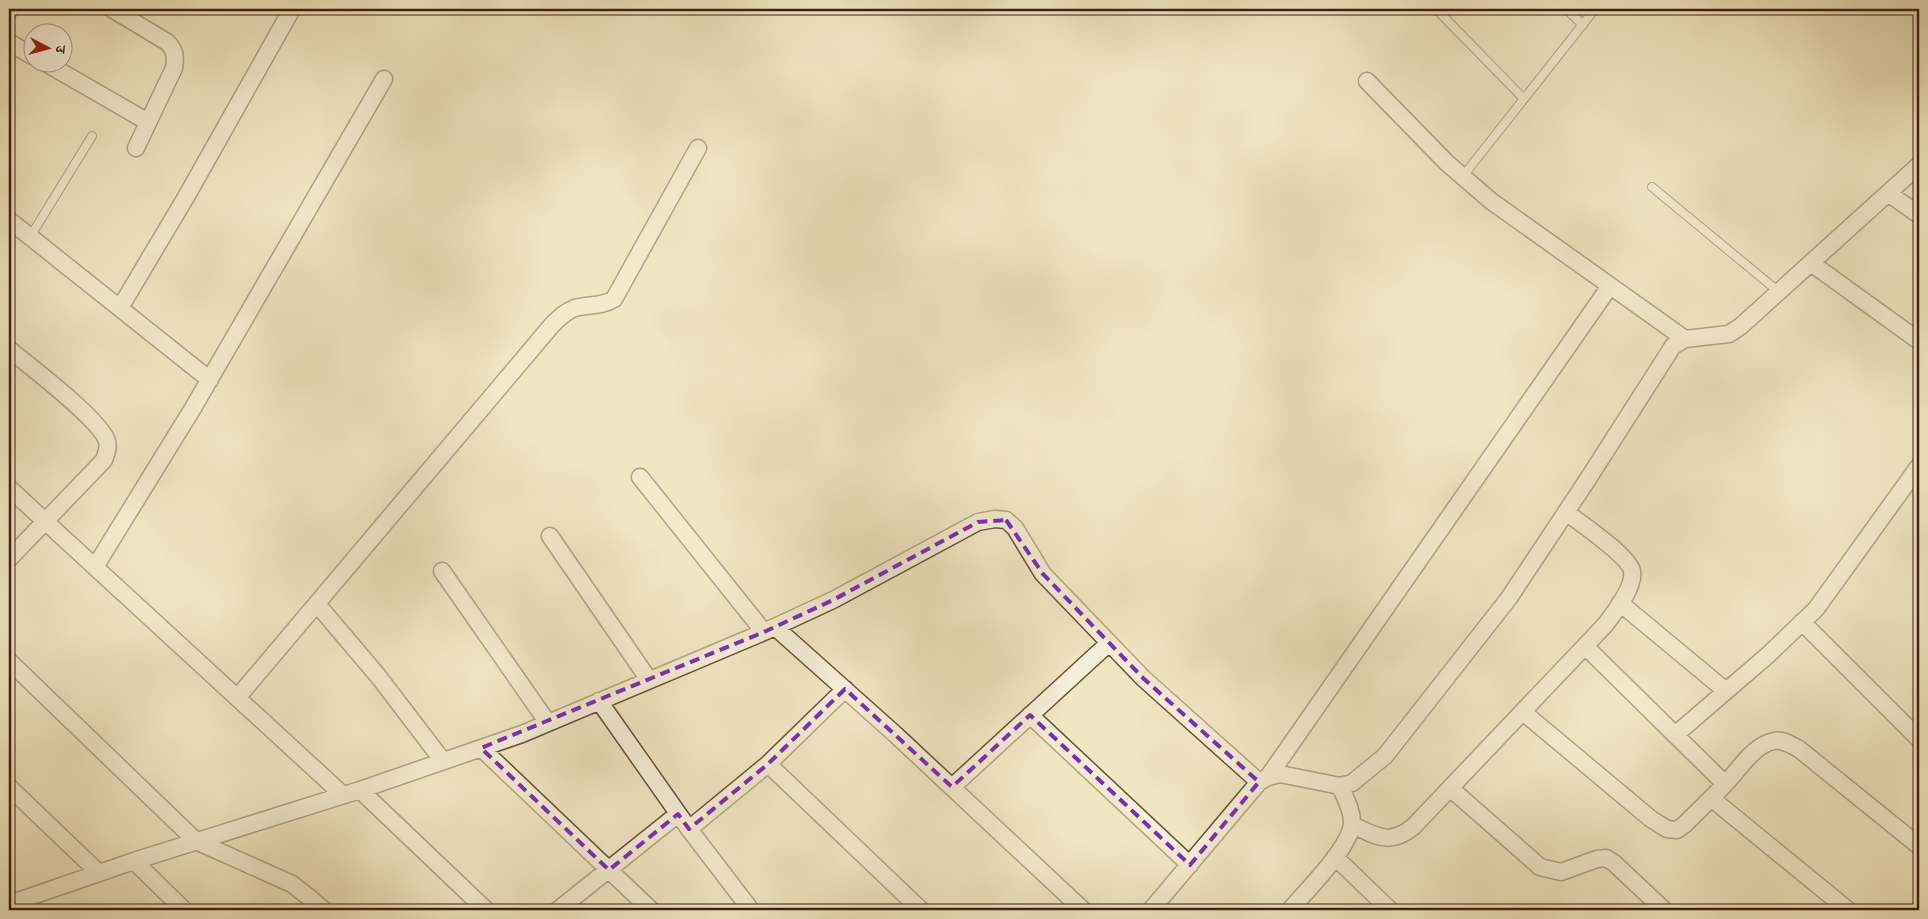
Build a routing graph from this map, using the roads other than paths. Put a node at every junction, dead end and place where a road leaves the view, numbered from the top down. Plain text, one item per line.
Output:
1 (112, 9) edge
2 (292, 9) edge
3 (1566, 9) edge
4 (1595, 9) edge
5 (1439, 12) dead end
6 (1582, 25) junction
7 (9, 42) edge
8 (22, 50) edge
9 (61, 72) edge
10 (384, 80) dead end
11 (1367, 81) dead end
12 (1524, 99) junction
13 (148, 122) junction
14 (92, 136) dead end
15 (136, 148) dead end
16 (698, 148) dead end
17 (1919, 165) edge
18 (1463, 176) junction
19 (1652, 187) dead end
20 (1888, 193) junction
21 (1919, 215) edge
22 (9, 220) edge
23 (30, 237) junction
24 (1811, 262) junction
25 (1610, 286) junction
26 (1779, 292) junction
27 (120, 308) junction
28 (1685, 339) junction
29 (1919, 341) edge
30 (9, 349) edge
31 (210, 380) junction
32 (1919, 468) edge
33 (640, 477) dead end
34 (9, 488) edge
35 (1566, 512) junction
36 (44, 521) junction
37 (550, 536) dead end
38 (9, 559) edge
39 (95, 567) junction
40 (442, 571) dead end
41 (1620, 603) junction
42 (316, 604) junction
43 (1802, 622) junction
44 (769, 630) junction
45 (1109, 643) junction
46 (1585, 646) junction
47 (9, 661) edge
48 (649, 680) junction
49 (845, 689) junction
50 (1726, 691) junction
51 (237, 698) junction
52 (599, 701) junction
53 (1523, 712) junction
54 (1030, 716) junction
55 (548, 723) junction
56 (1675, 735) junction
57 (1919, 738) edge
58 (481, 748) junction
59 (443, 761) junction
60 (768, 764) junction
61 (1264, 780) junction
62 (1725, 784) junction
63 (1340, 786) junction
64 (9, 787) edge
65 (952, 787) junction
66 (1450, 788) junction
67 (360, 790) junction
68 (342, 795) junction
69 (1711, 798) junction
70 (678, 814) junction
71 (1352, 825) junction
72 (689, 830) junction
73 (196, 841) junction
74 (1919, 846) edge
75 (1335, 857) junction
76 (134, 861) junction
77 (1190, 865) junction
78 (609, 870) junction
79 (99, 873) junction
80 (9, 904) edge
81 (1298, 907) edge
82 (184, 910) edge
83 (324, 910) edge
84 (486, 910) edge
85 (558, 910) edge
86 (651, 910) edge
87 (751, 910) edge
88 (921, 910) edge
89 (1083, 910) edge
90 (1151, 910) edge
91 (1390, 910) edge
92 (1664, 910) edge
93 (1848, 910) edge

1 - 13 street
2 - 27 street
3 - 6 lane
4 - 6 lane
5 - 12 lane
6 - 12 lane
7 - 8 street
9 - 13 street
10 - 31 street
11 - 18 street
12 - 18 lane
13 - 15 street
14 - 23 lane
16 - 42 street
17 - 20 street
18 - 25 street
19 - 26 lane
20 - 21 street
20 - 24 street
22 - 23 street
23 - 27 street
24 - 26 street
24 - 29 street
25 - 28 street
25 - 61 street
26 - 28 street
27 - 31 street
28 - 35 street
30 - 36 street
31 - 39 street
32 - 43 street
33 - 44 street
34 - 36 street
35 - 41 street
35 - 63 street
36 - 38 street
36 - 39 street
37 - 48 street
39 - 51 street
40 - 55 street
41 - 46 street
41 - 50 street
42 - 51 street
42 - 59 street
43 - 50 street
43 - 57 street
44 - 45 street
44 - 48 street
44 - 49 street
45 - 54 street
45 - 61 street
46 - 53 street
46 - 56 street
47 - 73 street
48 - 52 street
49 - 60 street
49 - 65 street
50 - 56 street
51 - 68 street
52 - 55 street
52 - 70 street
53 - 66 street
53 - 69 street
54 - 65 street
54 - 77 street
55 - 58 street
56 - 62 street
58 - 59 street
58 - 78 street
59 - 67 street
60 - 72 street
60 - 88 street
61 - 63 street
61 - 77 street
62 - 69 street
62 - 74 street
63 - 71 street
64 - 79 street
65 - 89 street
66 - 71 street
66 - 92 street
67 - 68 street
67 - 84 street
68 - 73 street
69 - 93 street
70 - 72 street
70 - 78 street
71 - 75 street
72 - 87 street
73 - 76 street
73 - 83 street
75 - 81 street
75 - 91 street
76 - 79 street
76 - 82 street
77 - 90 street
78 - 85 street
78 - 86 street
79 - 80 street

